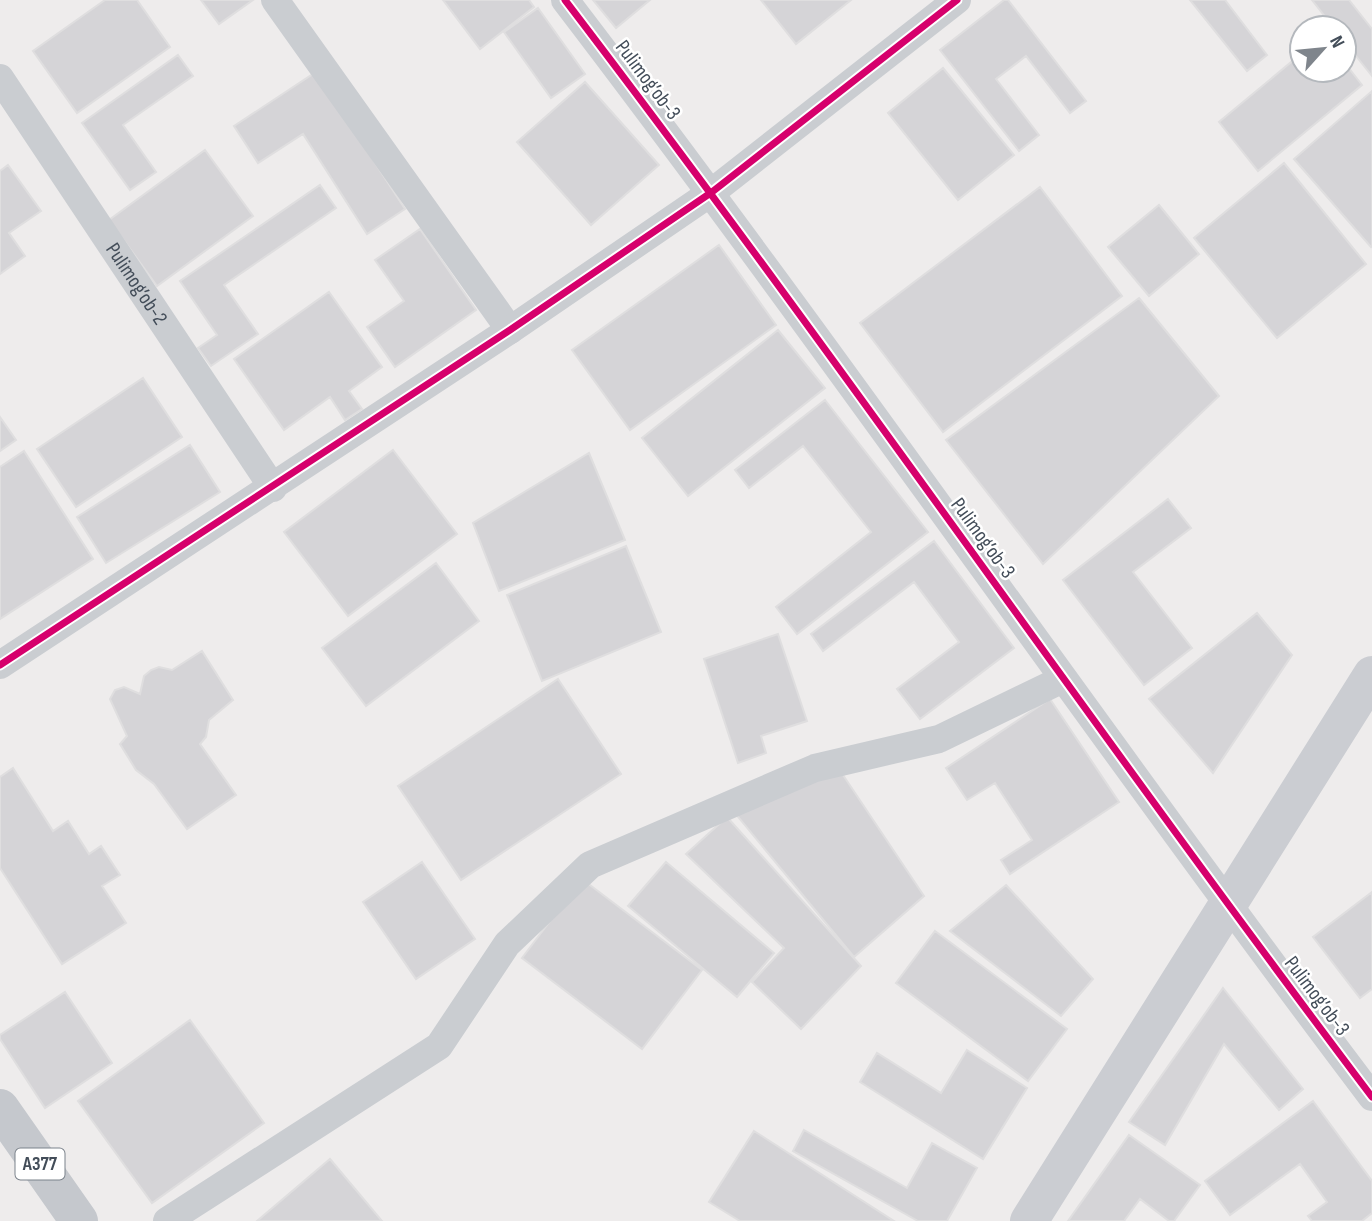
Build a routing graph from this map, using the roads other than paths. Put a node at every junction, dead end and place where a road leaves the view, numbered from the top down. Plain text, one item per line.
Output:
1 (275, 0) edge
2 (565, 0) edge
3 (957, 0) edge
4 (0, 78) edge
5 (712, 192) junction
6 (510, 330) junction
7 (272, 488) junction
8 (0, 664) edge
9 (1372, 675) edge
10 (1063, 679) junction
11 (1227, 907) junction
12 (1372, 1097) edge
13 (0, 1108) edge
14 (79, 1221) edge
15 (167, 1221) edge
16 (1029, 1221) edge

1 - 6 street
2 - 5 street, Pulimog’ob-3
3 - 5 street
4 - 7 street, Pulimog’ob-2
5 - 6 street
5 - 10 street, Pulimog’ob-3
6 - 7 street
7 - 8 street
9 - 11 main road
10 - 11 street, Pulimog’ob-3
10 - 15 street
11 - 12 street, Pulimog’ob-3
11 - 16 main road
13 - 14 main road, A377

